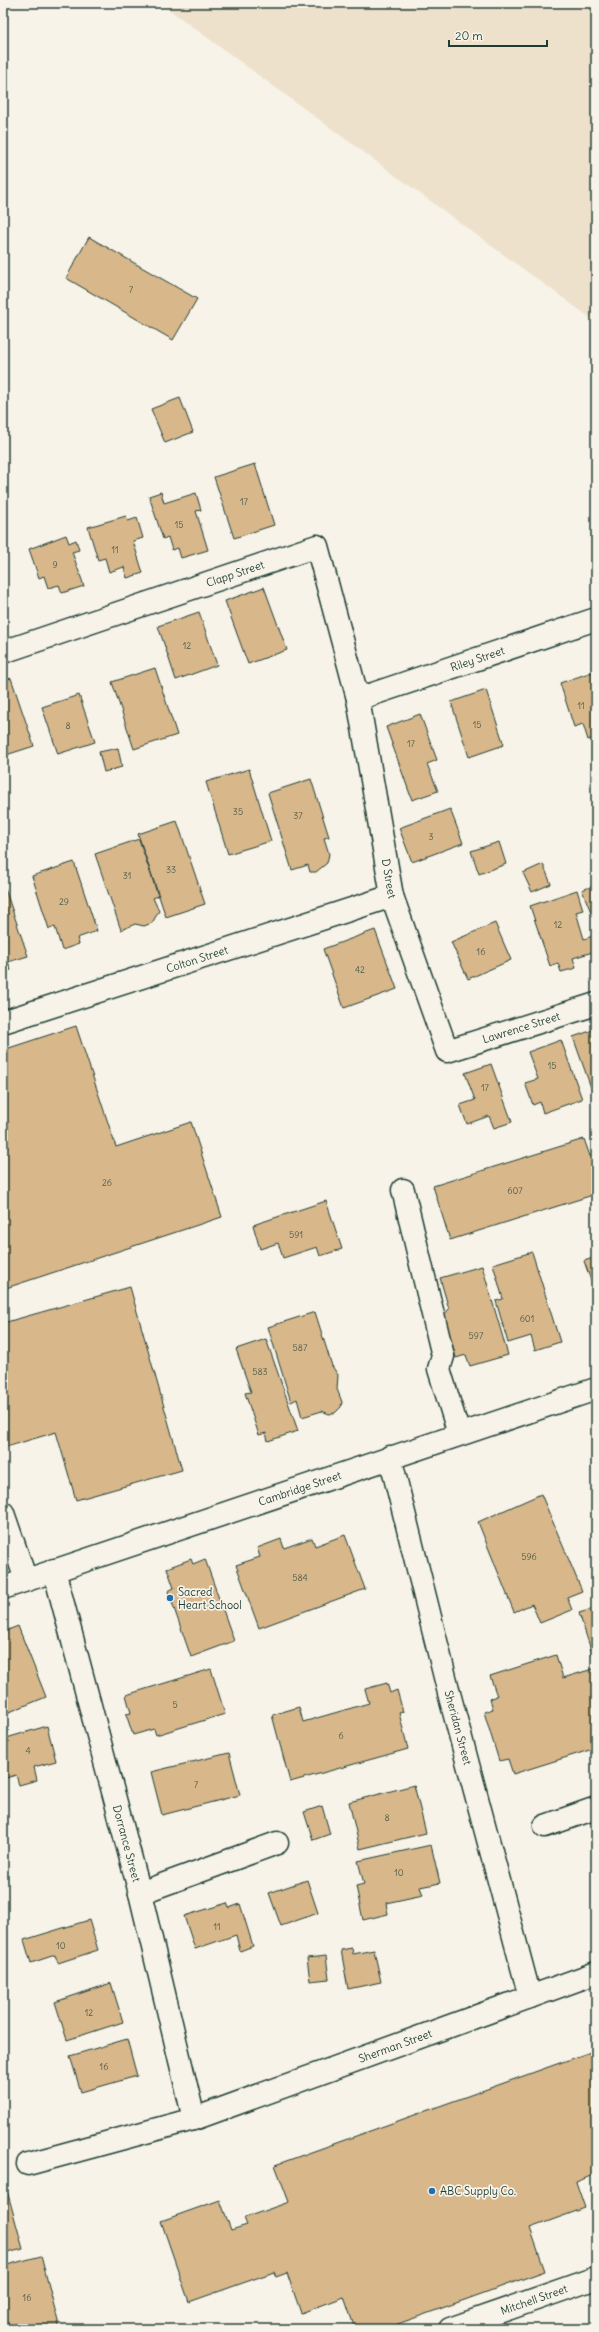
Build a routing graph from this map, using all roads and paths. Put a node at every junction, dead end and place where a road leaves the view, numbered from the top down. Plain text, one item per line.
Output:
1 (596, 619) edge
2 (3, 652) edge
3 (358, 699) junction
4 (392, 896) junction
5 (596, 1004) edge
6 (3, 1022) edge
7 (447, 1051) joint
8 (403, 1190) dead end
9 (596, 1389) edge
10 (459, 1434) junction
11 (390, 1457) junction
12 (3, 1514) edge
13 (54, 1570) junction
14 (26, 1580) junction
15 (3, 1588) edge
16 (596, 1808) edge
17 (545, 1826) dead end
18 (277, 1843) dead end
19 (140, 1893) junction
20 (596, 1974) edge
21 (530, 1997) junction
22 (194, 2119) junction
23 (28, 2164) dead end
24 (596, 2278) edge
25 (450, 2329) edge

1 - 3 street, Riley Street
2 - 3 street, Clapp Street
3 - 4 street, D Street
4 - 6 street, Colton Street
4 - 7 street, D Street
5 - 7 street, Lawrence Street
8 - 10 street
9 - 10 street, Cambridge Street
10 - 11 street, Cambridge Street
11 - 13 street, Cambridge Street
11 - 21 street, Sheridan Street
12 - 14 street
13 - 14 street, Cambridge Street
13 - 19 street, Dorrance Street
14 - 15 street, Cambridge Street
16 - 17 street
18 - 19 street
19 - 22 street, Dorrance Street
20 - 21 street, Sherman Street
21 - 22 street, Sherman Street
22 - 23 street, Sherman Street
24 - 25 street, Mitchell Street

